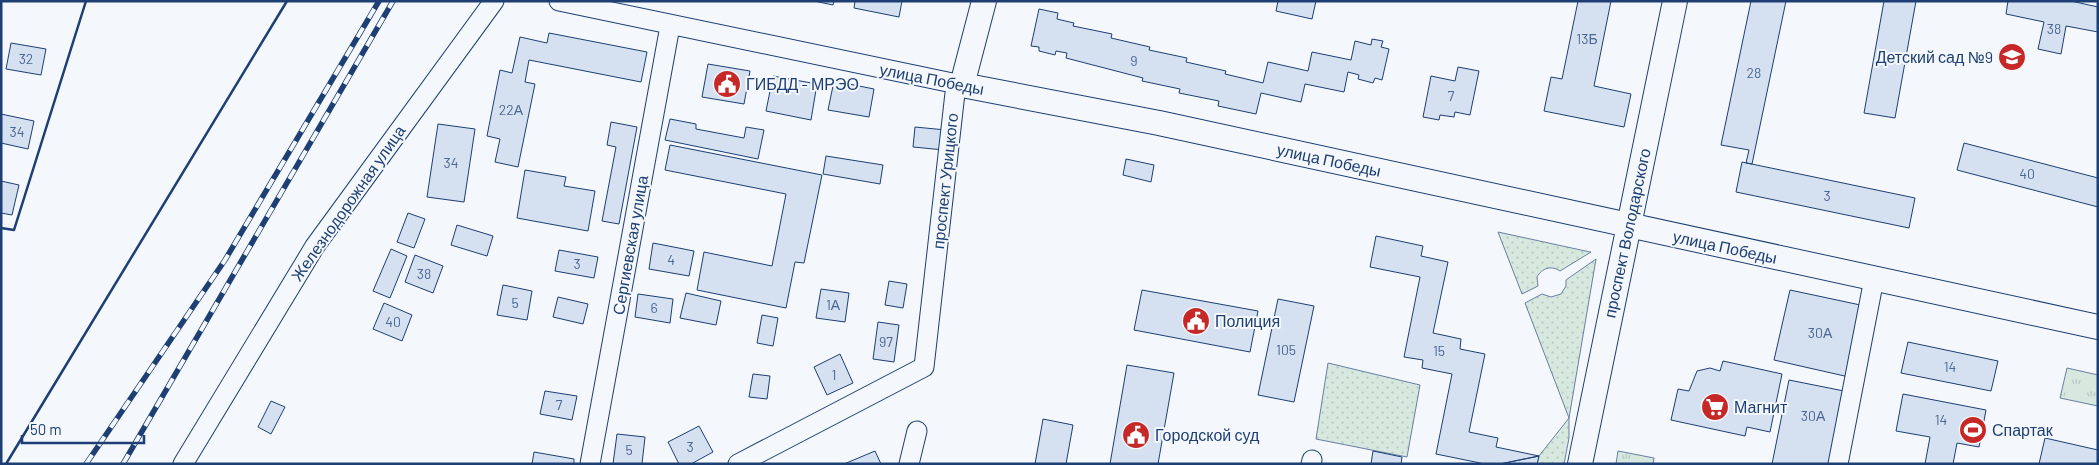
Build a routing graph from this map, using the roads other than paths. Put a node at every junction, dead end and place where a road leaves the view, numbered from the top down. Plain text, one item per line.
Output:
1 (494, 1) edge
2 (559, 1) edge
3 (984, 1) edge
4 (1675, 1) edge
5 (670, 26) junction
6 (962, 85) junction
7 (1628, 226) junction
8 (1874, 279) junction
9 (2098, 327) edge
10 (917, 431) dead end
11 (183, 464) edge
12 (590, 464) edge
13 (738, 464) edge
14 (910, 464) edge
15 (1580, 464) edge
16 (1838, 464) edge

1 - 11 street, Железнодорожная улица
2 - 5 street, улица Победы
3 - 6 main road, проспект Урицкого
4 - 7 main road, проспект Володарского
5 - 6 street, улица Победы
5 - 12 street, Сергиевская улица
6 - 7 main road, улица Победы
6 - 13 street, проспект Урицкого
7 - 8 main road, улица Победы
7 - 15 main road, проспект Володарского
8 - 9 main road, улица Победы
8 - 16 street
10 - 14 street

